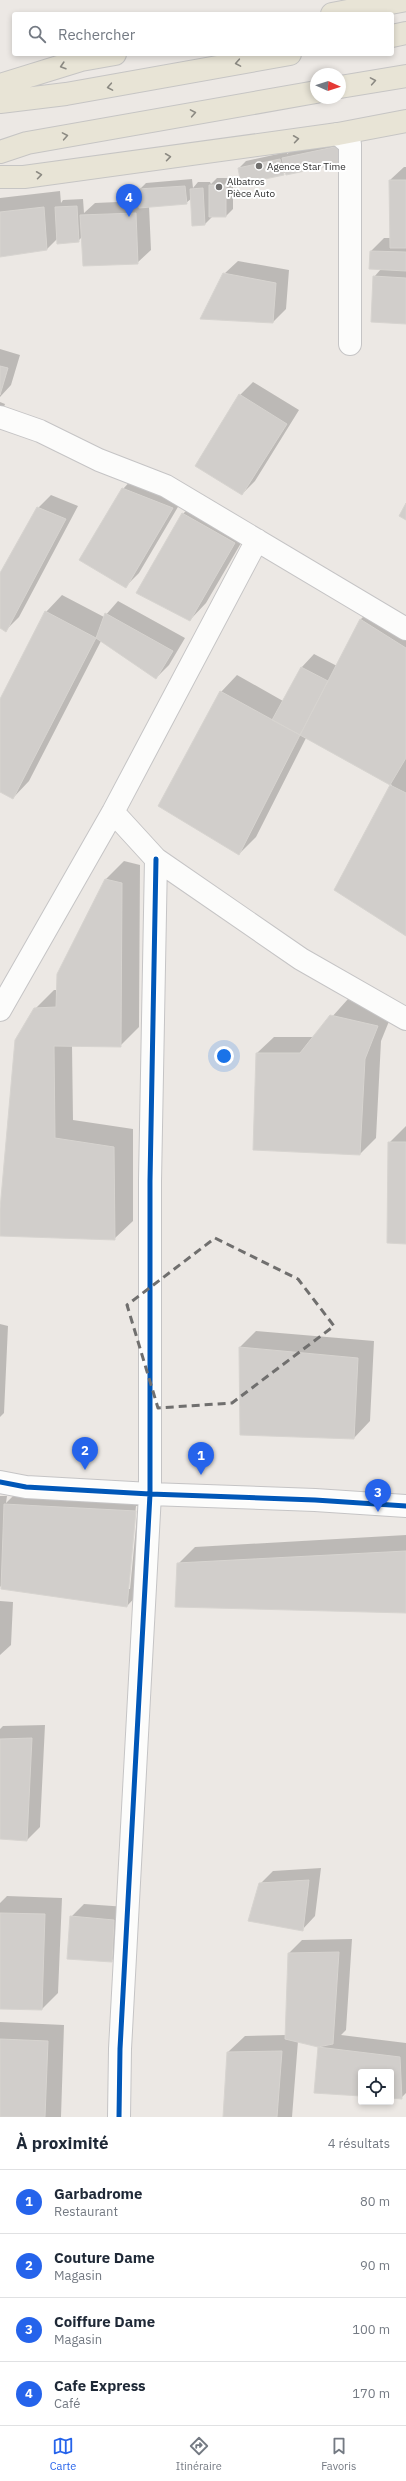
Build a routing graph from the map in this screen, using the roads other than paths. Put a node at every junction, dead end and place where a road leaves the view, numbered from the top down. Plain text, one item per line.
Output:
1 (406, 0) edge
2 (343, 12) edge
3 (406, 33) edge
4 (394, 36) edge
5 (104, 56) edge
6 (279, 56) edge
7 (406, 76) edge
8 (0, 85) edge
9 (346, 86) edge
10 (310, 93) edge
11 (0, 102) edge
12 (406, 121) edge
13 (338, 134) junction
14 (0, 152) edge
15 (0, 178) edge
16 (350, 344) dead end
17 (0, 417) edge
18 (257, 540) junction
19 (406, 629) edge
20 (112, 812) junction
21 (156, 858) junction
22 (0, 1010) edge
23 (406, 1019) edge
24 (0, 1482) edge
25 (150, 1494) junction
26 (406, 1506) edge
27 (119, 2117) edge

1 - 2 main road
3 - 4 main road
5 -> 8 main road
6 -> 11 main road
9 -> 7 main road
14 -> 10 main road
12 - 13 main road
15 -> 13 main road
13 - 16 street
17 - 18 street
18 - 19 street
18 - 20 street
20 - 21 street
20 - 22 street
21 - 23 street
21 - 25 street
24 - 25 street
25 - 26 street
25 - 27 street

